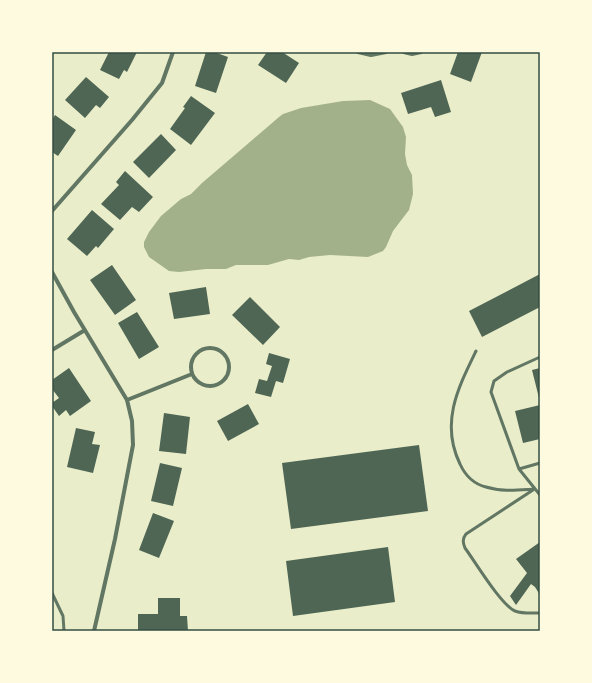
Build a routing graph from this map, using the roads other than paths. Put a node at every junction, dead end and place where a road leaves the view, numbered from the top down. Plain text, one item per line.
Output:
1 (173, 52) edge
2 (358, 52) edge
3 (386, 52) edge
4 (404, 52) edge
5 (421, 52) edge
6 (52, 211) edge
7 (52, 272) edge
8 (85, 330) junction
9 (52, 350) edge
10 (476, 351) dead end
11 (540, 357) edge
12 (192, 374) junction
13 (127, 400) junction
14 (540, 463) edge
15 (519, 468) junction
16 (535, 489) junction
17 (540, 496) edge
18 (52, 593) edge
19 (540, 613) edge
20 (64, 631) edge
21 (94, 631) edge

1 - 6 street
2 - 3 street
4 - 5 street
7 - 8 street
8 - 9 street
8 - 13 street
10 - 16 lane
11 - 15 lane
12 - 12 street
12 - 13 street
13 - 21 street
14 - 15 lane
15 - 16 lane
16 - 17 lane
16 - 19 lane
18 - 20 lane

